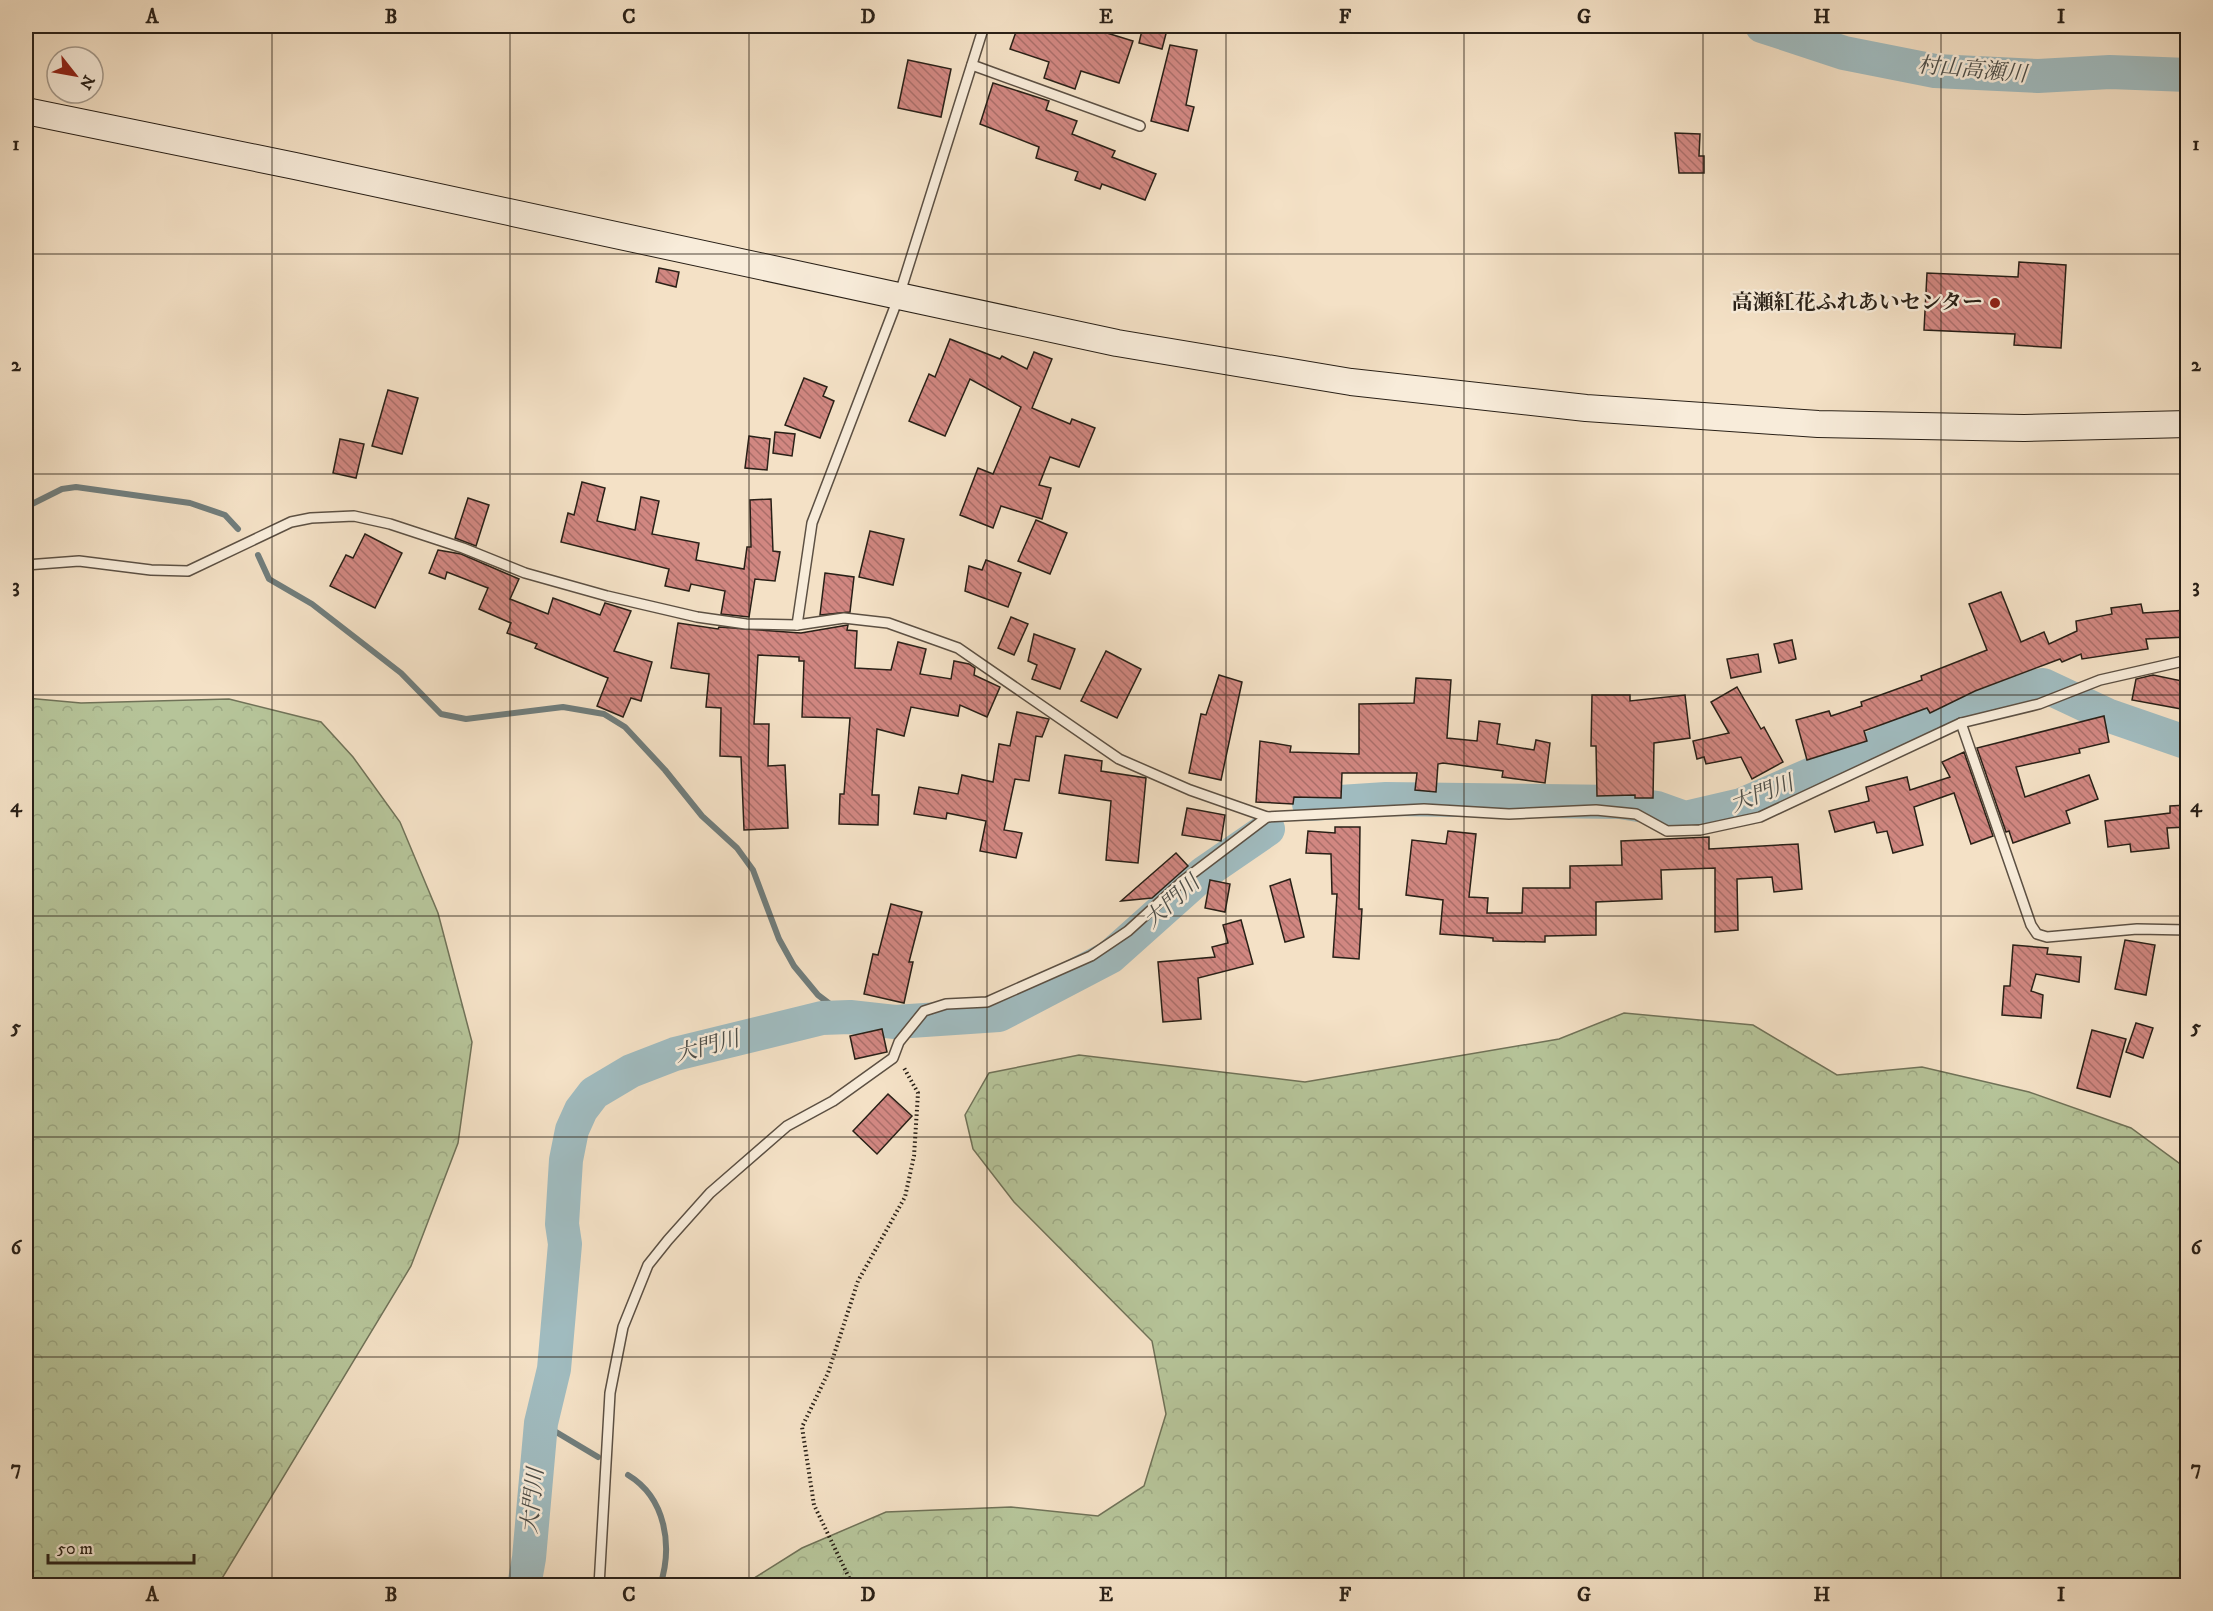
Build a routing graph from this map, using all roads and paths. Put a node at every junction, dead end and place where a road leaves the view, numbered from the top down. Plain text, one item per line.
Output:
1 (984, 26) edge
2 (972, 65) junction
3 (26, 111) edge
4 (1140, 126) dead end
5 (899, 296) junction
6 (2187, 424) edge
7 (26, 565) edge
8 (796, 624) junction
9 (2187, 660) edge
10 (1962, 723) junction
11 (1267, 817) junction
12 (2187, 930) edge
13 (893, 1058) junction
14 (599, 1586) edge
15 (853, 1586) edge

1 - 2 lane
2 - 4 lane
2 - 5 lane
3 - 5 street
5 - 6 street
5 - 8 lane
7 - 8 lane
8 - 11 lane
9 - 10 lane
10 - 11 lane
10 - 12 lane
11 - 13 lane
13 - 14 lane
13 - 15 path

